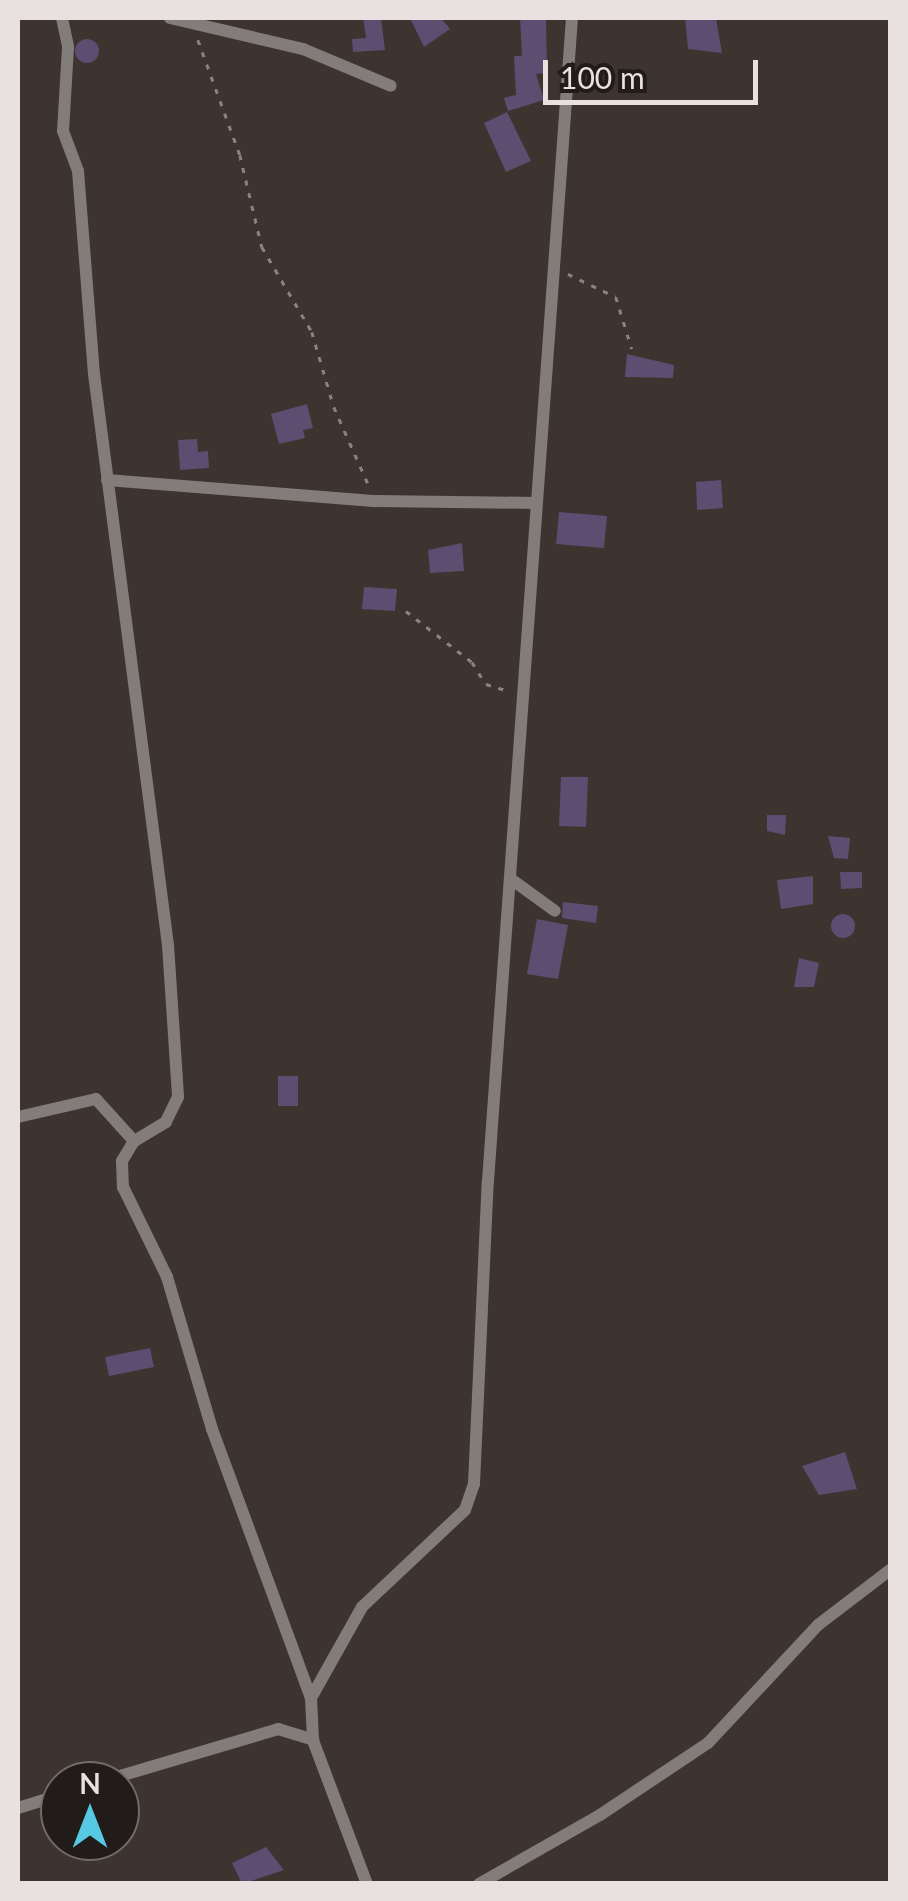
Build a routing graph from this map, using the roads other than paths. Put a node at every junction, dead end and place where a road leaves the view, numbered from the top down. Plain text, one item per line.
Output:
1 (62, 18) edge
2 (572, 18) edge
3 (174, 20) edge
4 (391, 86) dead end
5 (107, 480) junction
6 (536, 503) junction
7 (511, 879) junction
8 (555, 911) dead end
9 (18, 1117) edge
10 (134, 1141) junction
11 (890, 1570) edge
12 (311, 1698) junction
13 (313, 1740) junction
14 (140, 1770) edge
15 (367, 1884) edge
16 (479, 1884) edge

1 - 5 street
2 - 6 street
3 - 4 street
5 - 6 street
5 - 10 street
6 - 7 street
7 - 8 street
7 - 12 street
9 - 10 street
10 - 12 street
11 - 16 street
12 - 13 street
13 - 14 street
13 - 15 street

